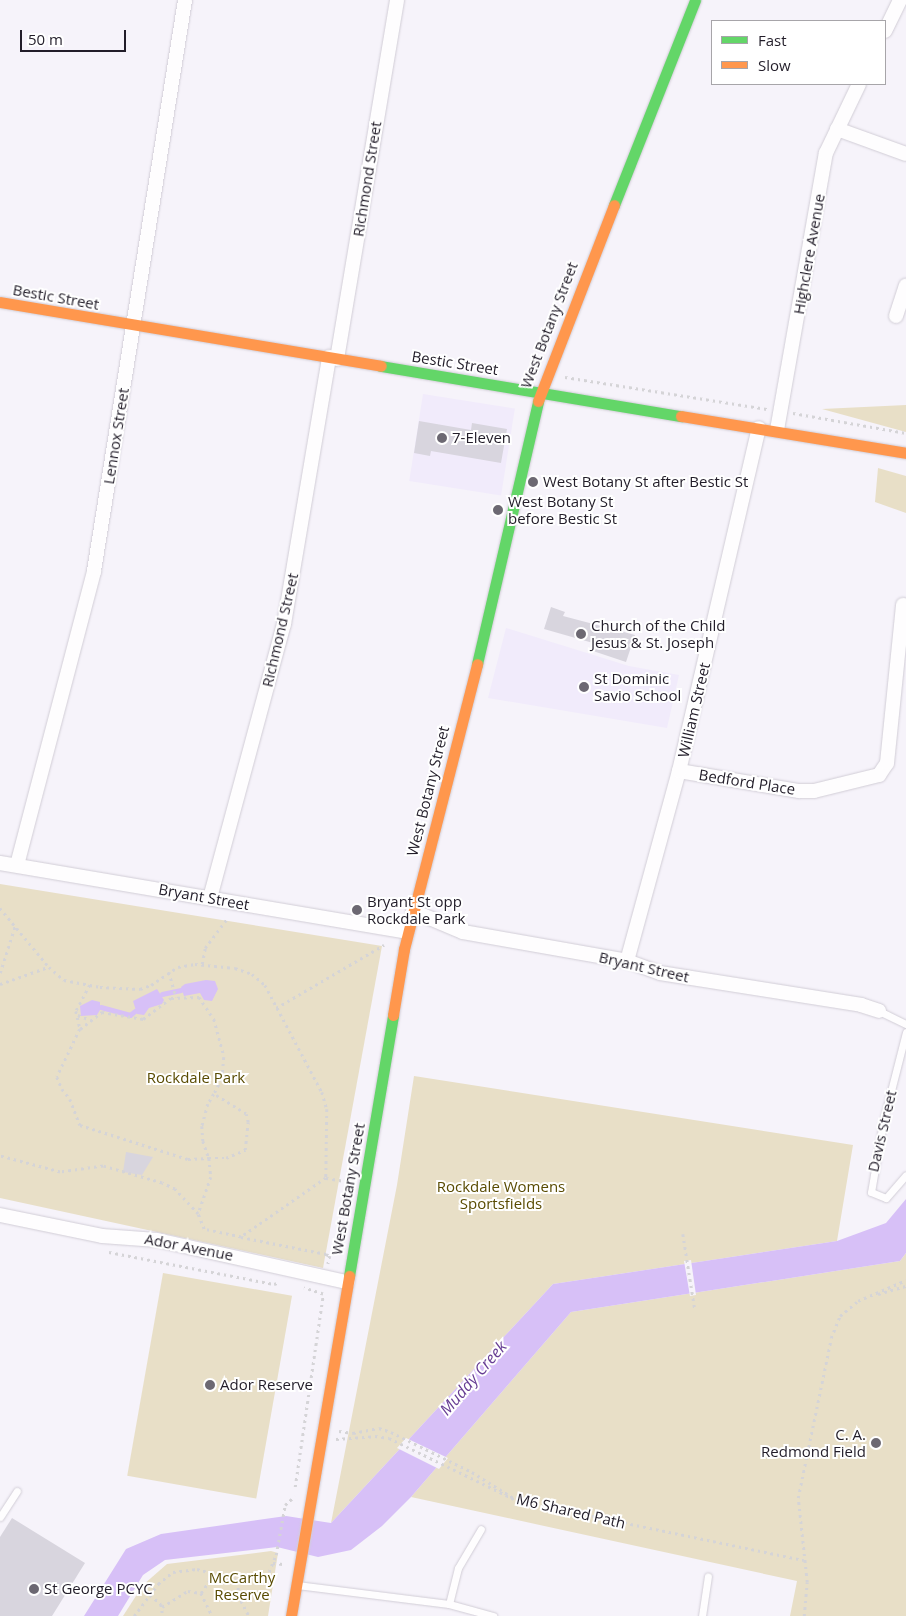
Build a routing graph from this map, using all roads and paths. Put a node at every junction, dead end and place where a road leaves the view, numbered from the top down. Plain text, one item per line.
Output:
1 (185, 0) edge
2 (397, 0) edge
3 (695, 0) edge
4 (900, 0) edge
5 (886, 29) edge
6 (859, 85) edge
7 (837, 129) junction
8 (906, 154) edge
9 (906, 286) edge
10 (0, 302) edge
11 (896, 316) dead end
12 (132, 325) junction
13 (333, 358) junction
14 (565, 377) dead end
15 (540, 391) junction
16 (781, 411) junction
17 (759, 428) junction
18 (777, 430) junction
19 (906, 433) edge
20 (906, 452) edge
21 (903, 605) dead end
22 (679, 771) junction
23 (0, 863) edge
24 (17, 865) junction
25 (210, 898) junction
26 (0, 908) edge
27 (412, 911) junction
28 (226, 919) dead end
29 (14, 926) junction
30 (407, 932) junction
31 (384, 945) dead end
32 (628, 961) junction
33 (202, 964) junction
34 (49, 967) junction
35 (169, 972) junction
36 (0, 973) edge
37 (0, 984) edge
38 (90, 985) junction
39 (176, 997) junction
40 (276, 1008) junction
41 (76, 1011) junction
42 (879, 1011) joint
43 (88, 1019) junction
44 (906, 1024) edge
45 (80, 1029) junction
46 (906, 1032) edge
47 (214, 1094) junction
48 (0, 1156) edge
49 (209, 1158) junction
50 (906, 1175) edge
51 (326, 1178) junction
52 (345, 1181) dead end
53 (0, 1214) edge
54 (198, 1214) junction
55 (683, 1234) dead end
56 (241, 1237) junction
57 (102, 1250) dead end
58 (328, 1264) dead end
59 (906, 1280) edge
60 (282, 1282) dead end
61 (347, 1282) junction
62 (299, 1285) dead end
63 (906, 1286) edge
64 (877, 1294) junction
65 (695, 1310) dead end
66 (339, 1431) dead end
67 (320, 1435) junction
68 (17, 1492) dead end
69 (295, 1496) junction
70 (516, 1500) junction
71 (294, 1503) dead end
72 (0, 1518) edge
73 (481, 1529) dead end
74 (284, 1556) dead end
75 (804, 1560) junction
76 (273, 1563) junction
77 (214, 1574) junction
78 (708, 1576) dead end
79 (239, 1580) junction
80 (296, 1585) junction
81 (201, 1592) junction
82 (150, 1595) junction
83 (449, 1604) junction
84 (162, 1607) junction
85 (134, 1616) edge
86 (163, 1616) edge
87 (212, 1616) edge
88 (249, 1616) edge
89 (291, 1616) edge
90 (493, 1616) edge
91 (702, 1616) edge
92 (804, 1616) edge

1 - 12 street, Lennox Street
2 - 13 street, Richmond Street
3 - 15 main road, West Botany Street
4 - 5 street
6 - 7 street, Highclere Avenue
7 - 8 street
7 - 16 street, Highclere Avenue
9 - 11 street
10 - 12 main road, Bestic Street
12 - 13 main road, Bestic Street
12 - 24 street, Lennox Street
13 - 15 main road, Bestic Street
13 - 25 street, Richmond Street
14 - 16 path
15 - 17 main road, Bestic Street
15 - 27 main road, West Botany Street
16 - 18 street, Highclere Avenue
16 - 19 path
17 - 18 main road, Bestic Street
17 - 22 street, William Street
18 - 20 main road, Bestic Street
21 - 22 street, Bedford Place
22 - 32 street, William Street
23 - 24 street, Bryant Street
24 - 25 street, Bryant Street
25 - 30 street, Bryant Street
26 - 29 path
27 - 30 main road, West Botany Street
27 - 32 street, Bryant Street
28 - 33 path
29 - 34 path
29 - 36 path
30 - 61 main road, West Botany Street
31 - 40 path
32 - 42 street, Bryant Street
33 - 35 path
33 - 40 path
34 - 37 path
34 - 38 path
35 - 38 path
35 - 39 path
38 - 41 path
39 - 43 path
39 - 47 path
40 - 51 path
41 - 43 path
41 - 45 path
42 - 44 lane
43 - 45 path
45 - 49 path
46 - 50 lane, Davis Street
47 - 49 path
47 - 49 path
48 - 54 path
49 - 54 path
51 - 52 path
51 - 56 path
53 - 61 street, Ador Avenue
54 - 56 path
55 - 65 path
56 - 58 path
57 - 60 path, Ador Avenue
59 - 64 path
61 - 67 main road, West Botany Street
62 - 69 path
63 - 64 path
64 - 75 path
66 - 70 path
67 - 70 path, M6 Shared Path
67 - 80 main road, West Botany Street
68 - 72 lane
69 - 71 path
69 - 76 path
70 - 75 path, M6 Shared Path
73 - 83 lane
74 - 76 path
75 - 92 path
76 - 79 path
77 - 79 path
77 - 81 path
77 - 82 path
78 - 91 lane
79 - 88 path
80 - 83 lane
80 - 89 main road, West Botany Street
81 - 84 path
81 - 87 path
82 - 84 path
82 - 85 path
83 - 90 lane
84 - 86 path

